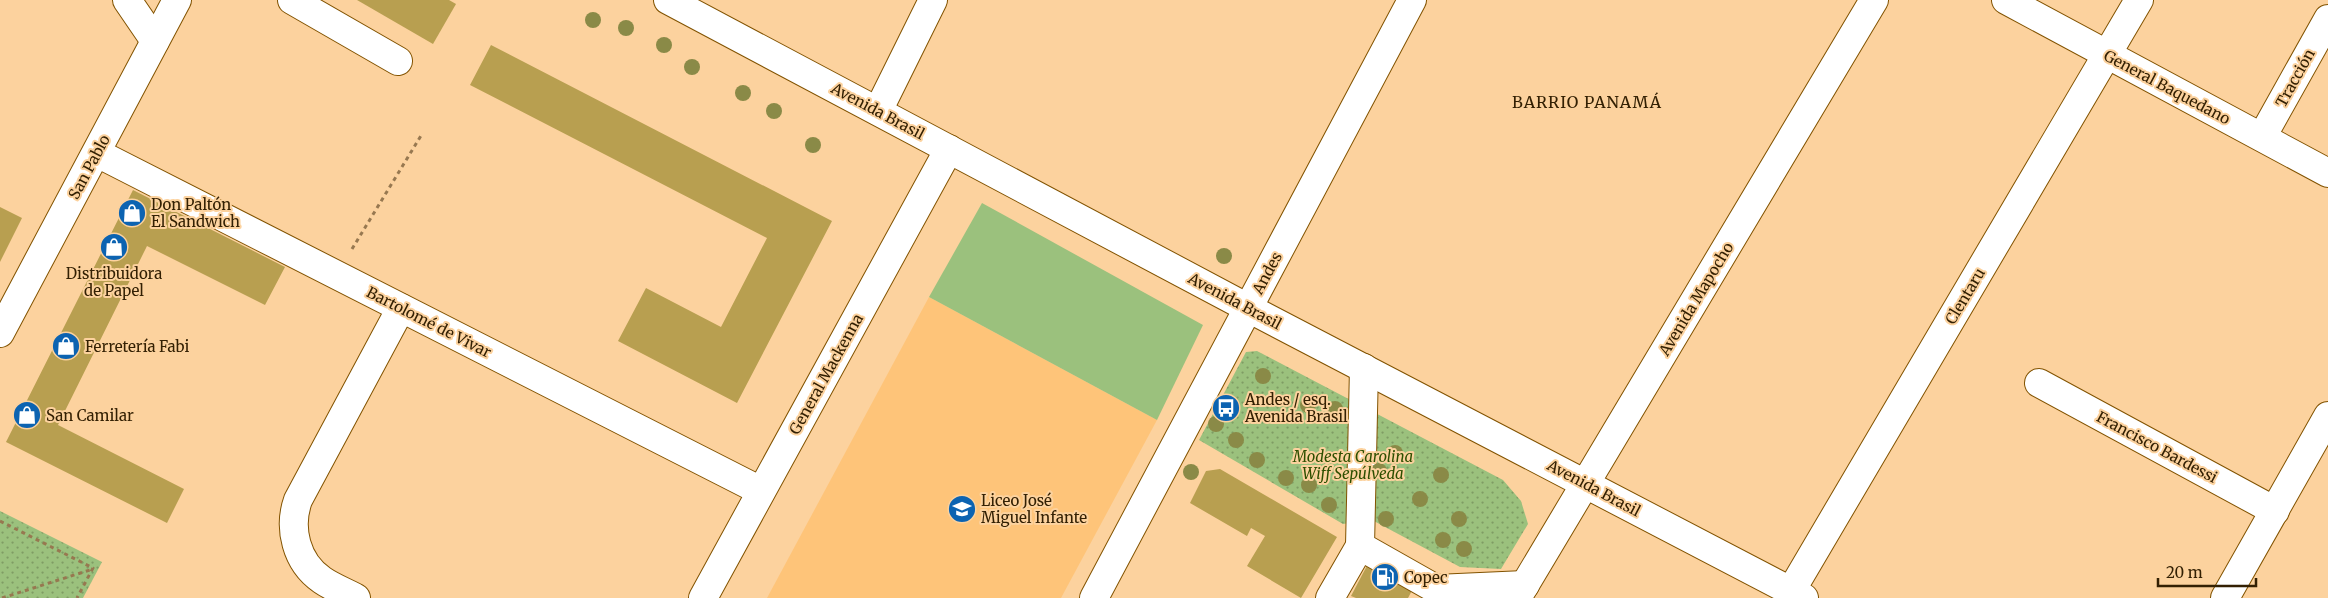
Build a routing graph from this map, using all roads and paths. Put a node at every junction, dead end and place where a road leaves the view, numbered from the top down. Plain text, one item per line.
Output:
1 (127, 0) edge
2 (177, 0) edge
3 (292, 0) edge
4 (668, 0) edge
5 (933, 0) edge
6 (1412, 0) edge
7 (1874, 0) edge
8 (2006, 0) edge
9 (2139, 0) edge
10 (2328, 18) edge
11 (155, 40) junction
12 (2108, 55) junction
13 (398, 61) dead end
14 (878, 111) junction
15 (422, 134) dead end
16 (2262, 137) junction
17 (949, 149) junction
18 (97, 153) junction
19 (2328, 173) edge
20 (356, 244) dead end
21 (401, 308) junction
22 (1248, 308) junction
23 (0, 333) edge
24 (1364, 368) junction
25 (2039, 384) dead end
26 (2328, 416) edge
27 (1586, 484) junction
28 (761, 491) junction
29 (2274, 511) junction
30 (0, 521) edge
31 (1360, 546) junction
32 (93, 568) junction
33 (1521, 591) edge
34 (1797, 595) edge
35 (2, 598) edge
36 (77, 598) edge
37 (356, 598) edge
38 (703, 598) edge
39 (1094, 598) edge
40 (1330, 598) edge
41 (2225, 598) edge

1 - 11 street
2 - 11 street, San Pablo
3 - 13 street
4 - 14 street, Avenida Brasil
5 - 14 street
6 - 22 street, Andes
7 - 27 street, Avenida Mapocho
8 - 12 street, General Baquedano
9 - 12 street, Clentaru
10 - 16 street, Tracción
11 - 18 street, San Pablo
12 - 16 street, General Baquedano
12 - 34 street, Clentaru
14 - 17 street, Avenida Brasil
15 - 20 path
16 - 19 street, General Baquedano
17 - 22 street, Avenida Brasil
17 - 28 street, General Mackenna
18 - 21 street, Bartolomé de Vivar
18 - 23 street, San Pablo
21 - 28 street, Bartolomé de Vivar
21 - 37 street
22 - 24 street, Avenida Brasil
22 - 39 street, Andes
24 - 27 street, Avenida Brasil
24 - 31 street
25 - 29 street, Francisco Bardessi
26 - 29 street
27 - 33 street, Avenida Mapocho
27 - 34 street, Avenida Brasil
28 - 38 street, General Mackenna
29 - 41 street
30 - 32 path
31 - 33 street
31 - 40 street
32 - 35 path
32 - 36 path

